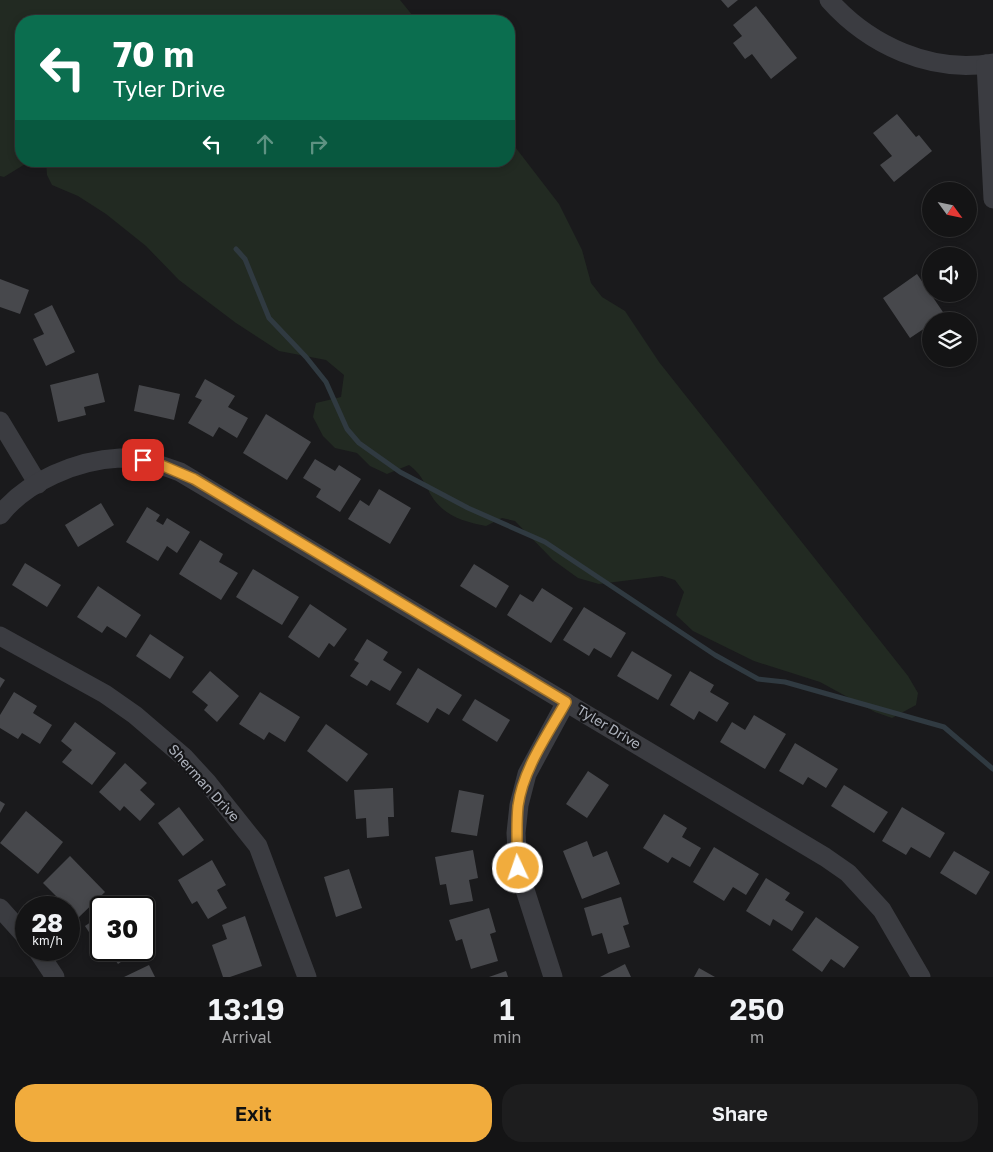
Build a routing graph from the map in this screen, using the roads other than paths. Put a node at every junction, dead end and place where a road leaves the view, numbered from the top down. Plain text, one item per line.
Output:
1 (829, 0) edge
2 (989, 63) edge
3 (993, 199) edge
4 (0, 421) edge
5 (38, 484) junction
6 (0, 515) edge
7 (0, 636) edge
8 (566, 702) junction
9 (0, 908) edge
10 (15, 925) edge
11 (44, 961) edge
12 (55, 977) edge
13 (307, 977) edge
14 (553, 977) edge
15 (920, 977) edge

1 - 2 street
2 - 3 street
4 - 5 street
5 - 6 street, Tyler Drive
5 - 8 street, Tyler Drive
7 - 13 street, Sherman Drive
8 - 14 street
8 - 15 street, Tyler Drive
9 - 10 street
11 - 12 street

